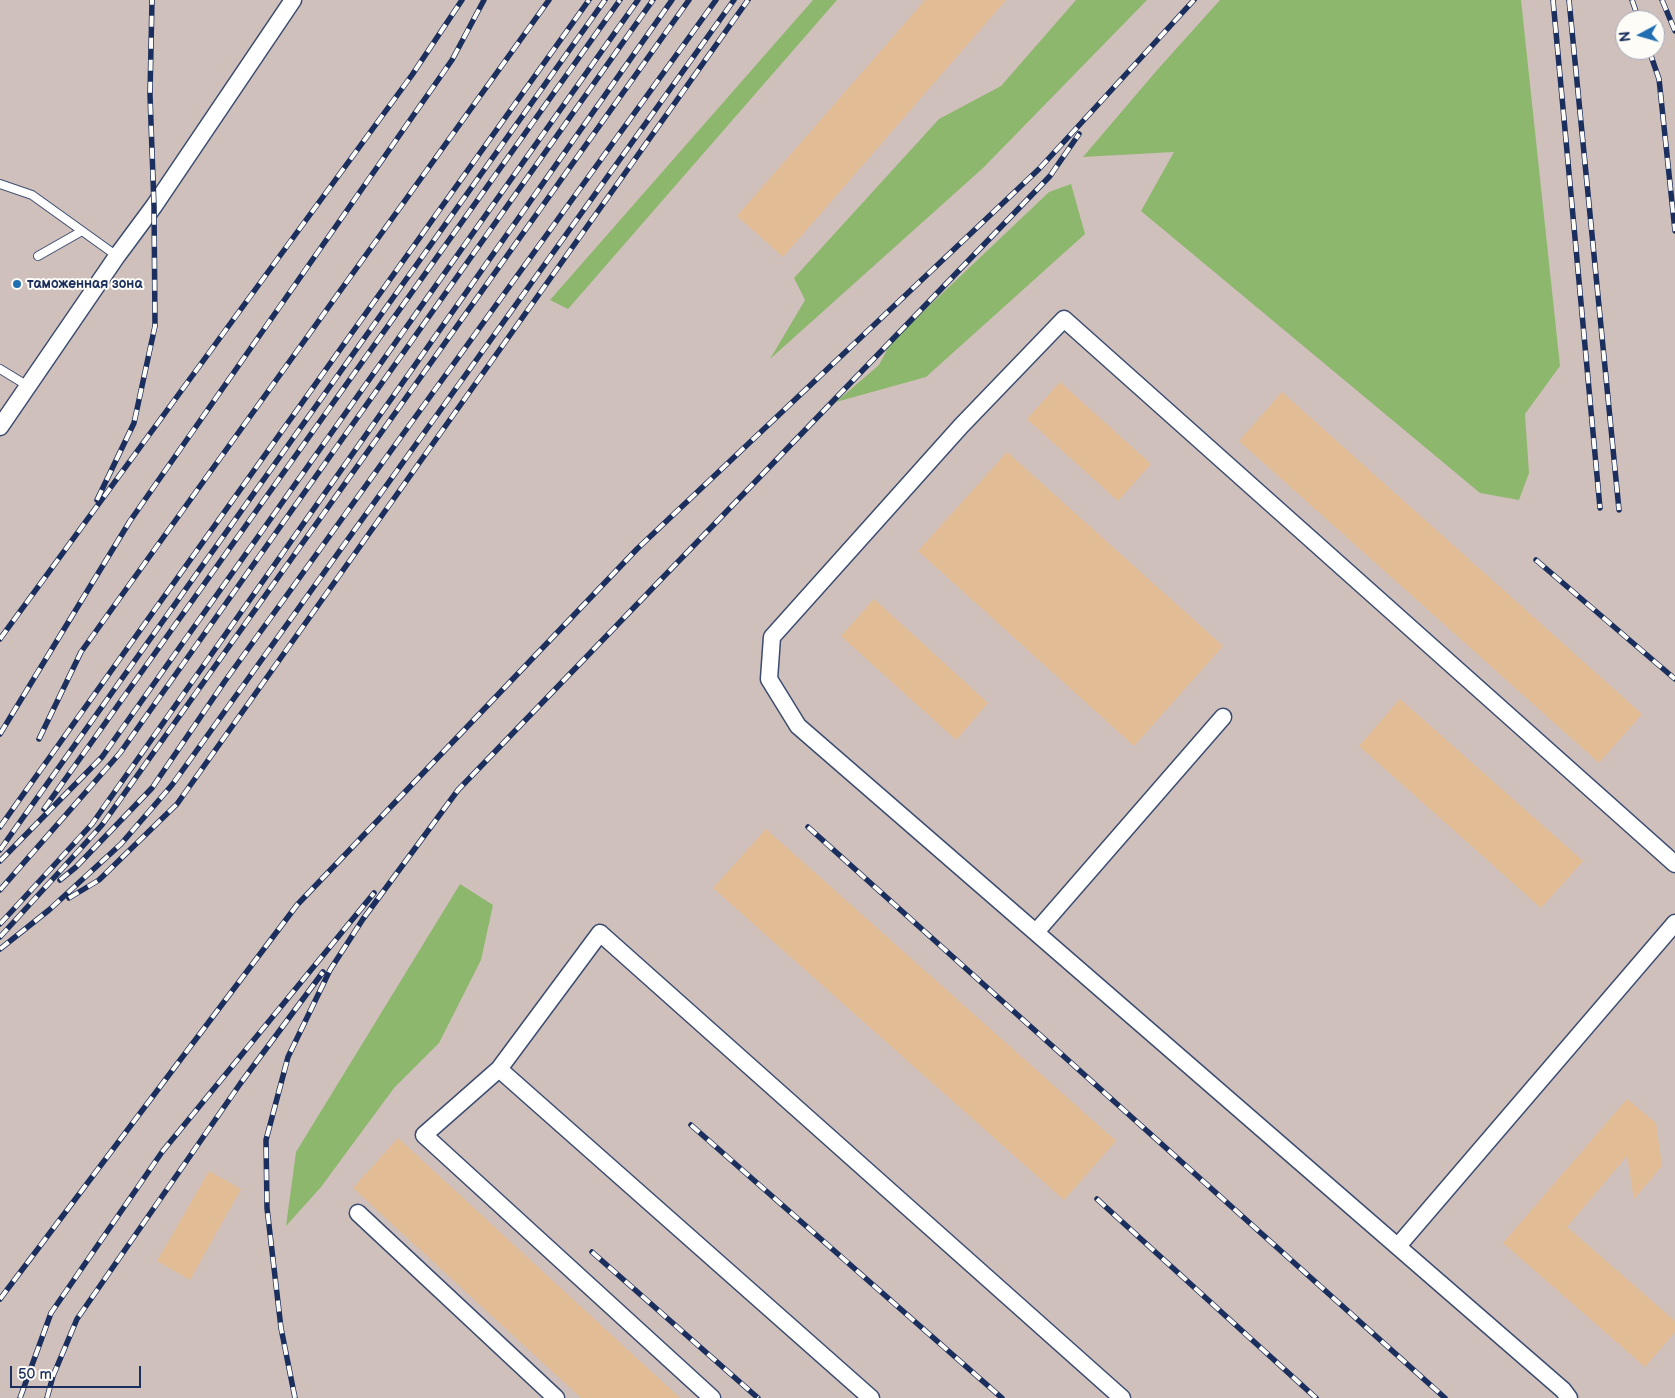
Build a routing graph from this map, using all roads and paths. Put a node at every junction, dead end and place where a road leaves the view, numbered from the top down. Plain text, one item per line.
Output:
1 (293, 0) edge
2 (0, 184) edge
3 (82, 231) junction
4 (38, 256) dead end
5 (117, 256) junction
6 (0, 369) edge
7 (28, 386) junction
8 (0, 427) edge
9 (1223, 717) dead end
10 (1675, 864) edge
11 (1675, 923) edge
12 (1036, 932) junction
13 (499, 1069) junction
14 (358, 1213) dead end
15 (1398, 1246) junction
16 (556, 1398) edge
17 (712, 1398) edge
18 (871, 1398) edge
19 (1122, 1398) edge
20 (1569, 1398) edge

1 - 5 street
2 - 3 lane
3 - 4 lane
3 - 5 lane
5 - 7 street
6 - 7 lane
7 - 8 street
9 - 12 street
10 - 12 street
11 - 15 street
12 - 15 street
13 - 17 street
13 - 18 street
13 - 19 street
14 - 16 street
15 - 20 street

